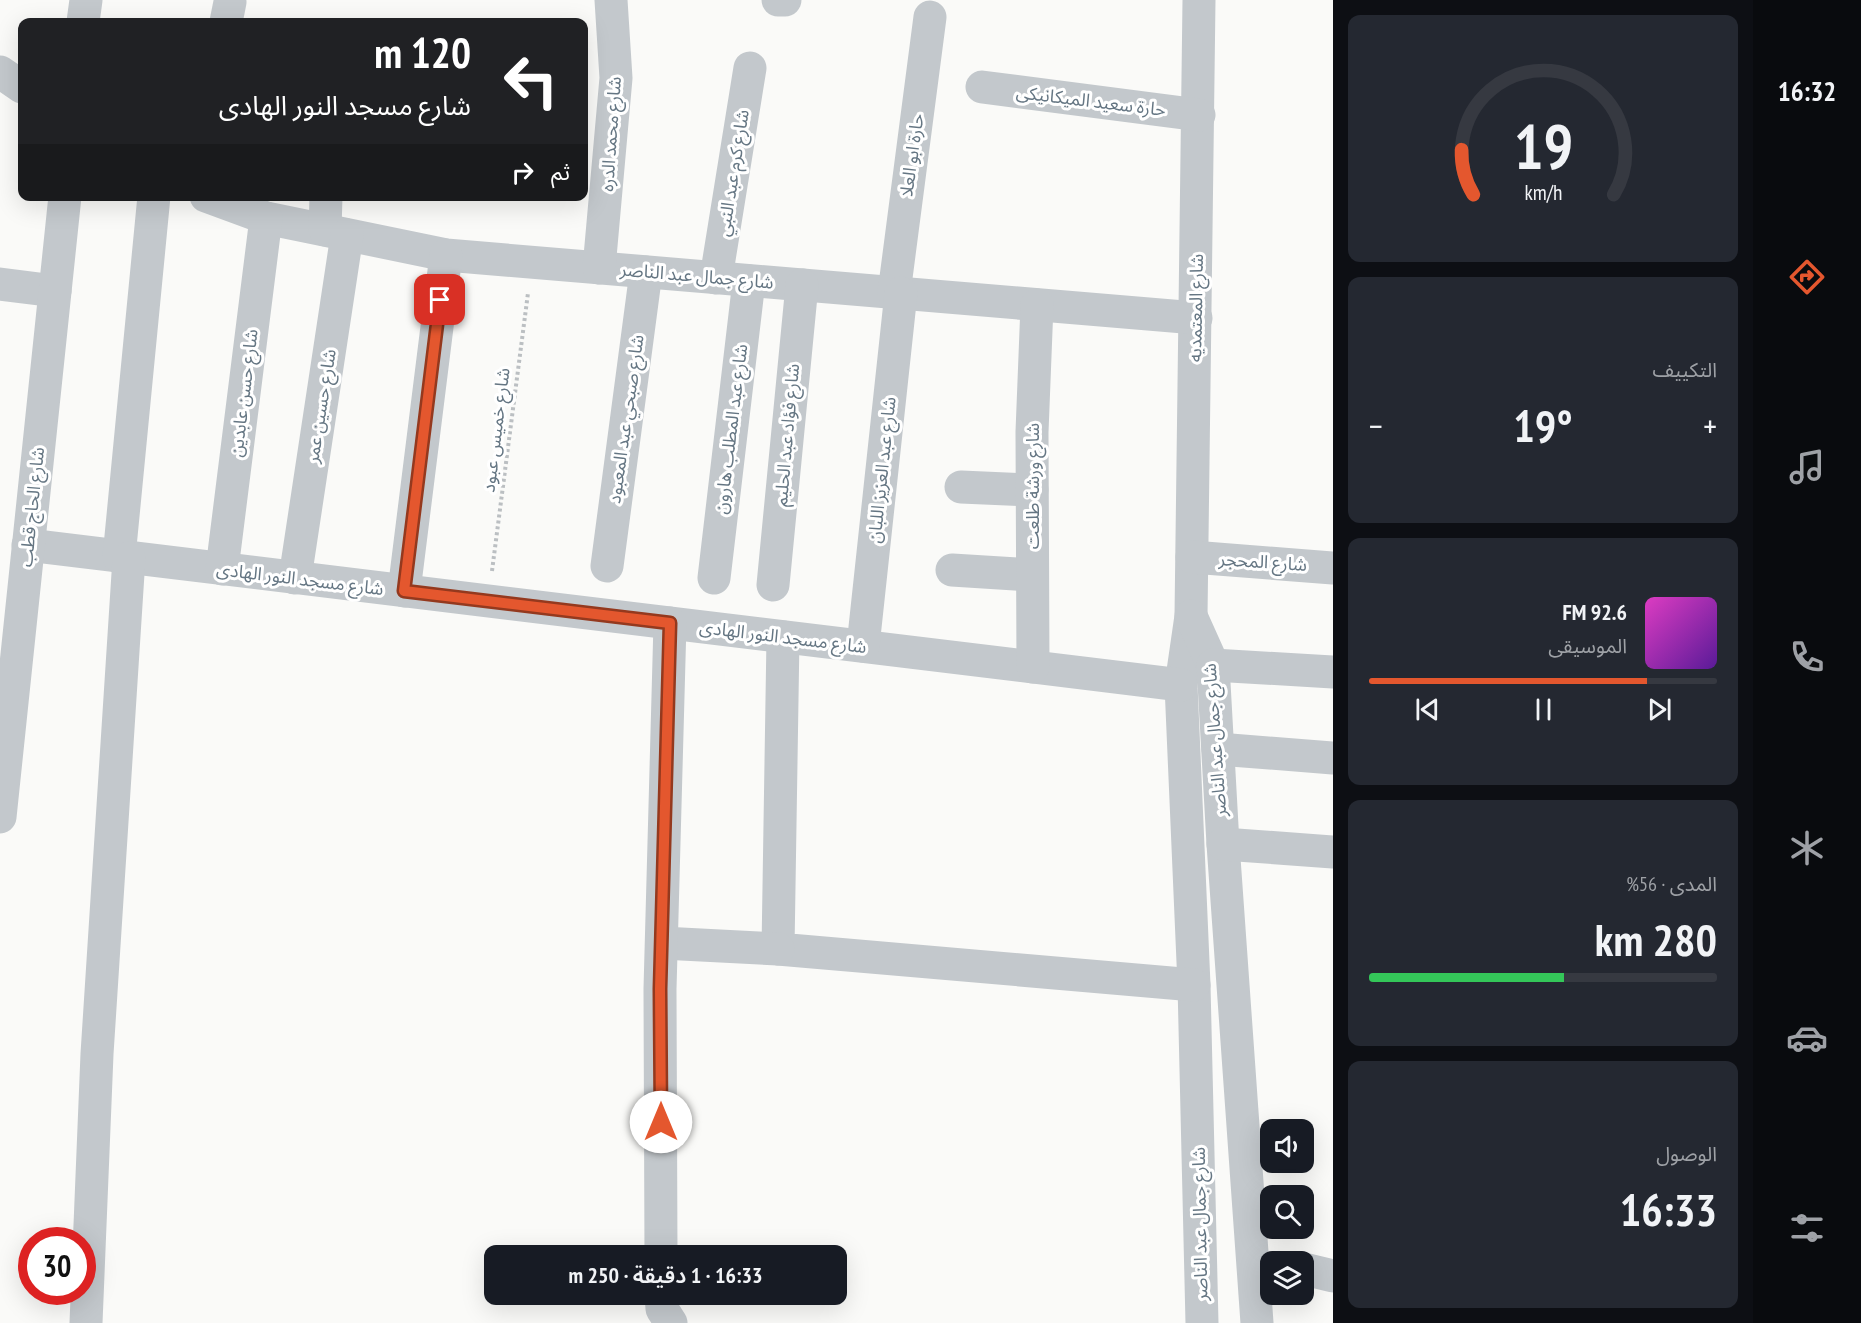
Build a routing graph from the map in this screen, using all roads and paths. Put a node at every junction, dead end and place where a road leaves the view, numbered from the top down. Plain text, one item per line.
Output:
1 (86, 0) edge
2 (611, 0) edge
3 (778, 0) edge
4 (785, 0) edge
5 (1199, 0) edge
6 (930, 17) dead end
7 (84, 18) edge
8 (750, 68) dead end
9 (0, 72) edge
10 (18, 84) edge
11 (982, 87) dead end
12 (1199, 115) junction
13 (64, 201) edge
14 (154, 201) edge
15 (220, 201) edge
16 (327, 201) edge
17 (266, 218) junction
18 (336, 233) junction
19 (446, 255) junction
20 (531, 262) junction
21 (599, 268) junction
22 (646, 272) junction
23 (717, 278) junction
24 (748, 281) junction
25 (0, 284) edge
26 (802, 285) junction
27 (55, 291) junction
28 (897, 293) junction
29 (1037, 305) junction
30 (1196, 318) junction
31 (961, 487) dead end
32 (1032, 490) junction
33 (28, 545) junction
34 (124, 557) junction
35 (1192, 557) junction
36 (607, 566) dead end
37 (1333, 567) edge
38 (222, 569) junction
39 (952, 570) dead end
40 (1032, 575) junction
41 (295, 578) junction
42 (714, 578) dead end
43 (773, 585) dead end
44 (404, 591) junction
45 (488, 601) junction
46 (11, 605) edge
47 (1191, 616) junction
48 (670, 623) junction
49 (783, 637) junction
50 (863, 646) junction
51 (1214, 665) junction
52 (1033, 667) junction
53 (1333, 672) edge
54 (1181, 685) junction
55 (1218, 749) junction
56 (1333, 758) edge
57 (0, 817) edge
58 (1223, 844) junction
59 (1333, 852) edge
60 (662, 943) junction
61 (778, 949) junction
62 (1194, 985) junction
63 (661, 1245) edge
64 (1261, 1251) edge
65 (1202, 1253) junction
66 (1260, 1260) edge
67 (1314, 1271) edge
68 (1333, 1276) edge
69 (1260, 1285) edge
70 (662, 1305) edge
71 (86, 1323) edge
72 (671, 1323) edge
73 (1202, 1323) edge
74 (1257, 1323) edge

1 - 7 street
2 - 21 street, شارع محمد الدره
3 - 4 street
5 - 12 street, شارع المعتمديه
6 - 28 street, حارة ابو العلا
8 - 23 street, شارع كرم عبد النبي
9 - 10 street
11 - 12 street, حارة سعيد الميكانيكى
12 - 30 street, شارع المعتمديه
13 - 27 street, شارع الحاج قطب
14 - 34 street
15 - 17 street, شارع جمال عبد الناصر
16 - 18 street, شارع حسين عمر
17 - 18 street, شارع جمال عبد الناصر
17 - 38 street, شارع حسن عابدين
18 - 19 street, شارع جمال عبد الناصر
18 - 41 street, شارع حسين عمر
19 - 20 street, شارع جمال عبد الناصر
19 - 44 street
20 - 21 street, شارع جمال عبد الناصر
20 - 45 path, شارع خميس عبود
21 - 22 street, شارع جمال عبد الناصر
22 - 23 street, شارع جمال عبد الناصر
22 - 36 street, شارع صبحي عبد المعبود
23 - 24 street, شارع جمال عبد الناصر
24 - 26 street, شارع جمال عبد الناصر
24 - 42 street, شارع عبد المطلب هارون
25 - 27 street
26 - 28 street, شارع جمال عبد الناصر
26 - 43 street, شارع فؤاد عبد الحليم
27 - 33 street, شارع الحاج قطب
28 - 29 street, شارع جمال عبد الناصر
28 - 50 street, شارع عبد العزيز اللبان
29 - 30 street, شارع جمال عبد الناصر
29 - 32 street, شارع ورشة طلعت
30 - 35 street, شارع المعتمديه
31 - 32 street
32 - 40 street, شارع ورشة طلعت
33 - 34 street, شارع مسجد النور الهادى
33 - 46 street, شارع الحاج قطب
34 - 38 street, شارع مسجد النور الهادى
34 - 71 street
35 - 37 street, شارع المحجر
35 - 47 street, شارع المعتمديه
38 - 41 street, شارع مسجد النور الهادى
39 - 40 street
40 - 52 street, شارع ورشة طلعت
41 - 44 street, شارع مسجد النور الهادى
44 - 45 street, شارع مسجد النور الهادى
45 - 48 street, شارع مسجد النور الهادى
46 - 57 street, شارع الحاج قطب
47 - 51 street, شارع جمال عبد الناصر
47 - 54 street, شارع جمال عبد الناصر
48 - 49 street, شارع مسجد النور الهادى
48 - 60 street
49 - 50 street, شارع مسجد النور الهادى
49 - 61 street
50 - 52 street, شارع مسجد النور الهادى
51 - 53 street
51 - 55 street, شارع جمال عبد الناصر
52 - 54 street, شارع مسجد النور الهادى
54 - 62 street, شارع جمال عبد الناصر
55 - 56 street
55 - 58 street, شارع جمال عبد الناصر
58 - 59 street
58 - 64 street, شارع جمال عبد الناصر
60 - 61 street
60 - 63 street
61 - 62 street
62 - 65 street, شارع جمال عبد الناصر
65 - 66 street
65 - 73 street, شارع جمال عبد الناصر
67 - 68 street
69 - 74 street, شارع جمال عبد الناصر
70 - 72 street

